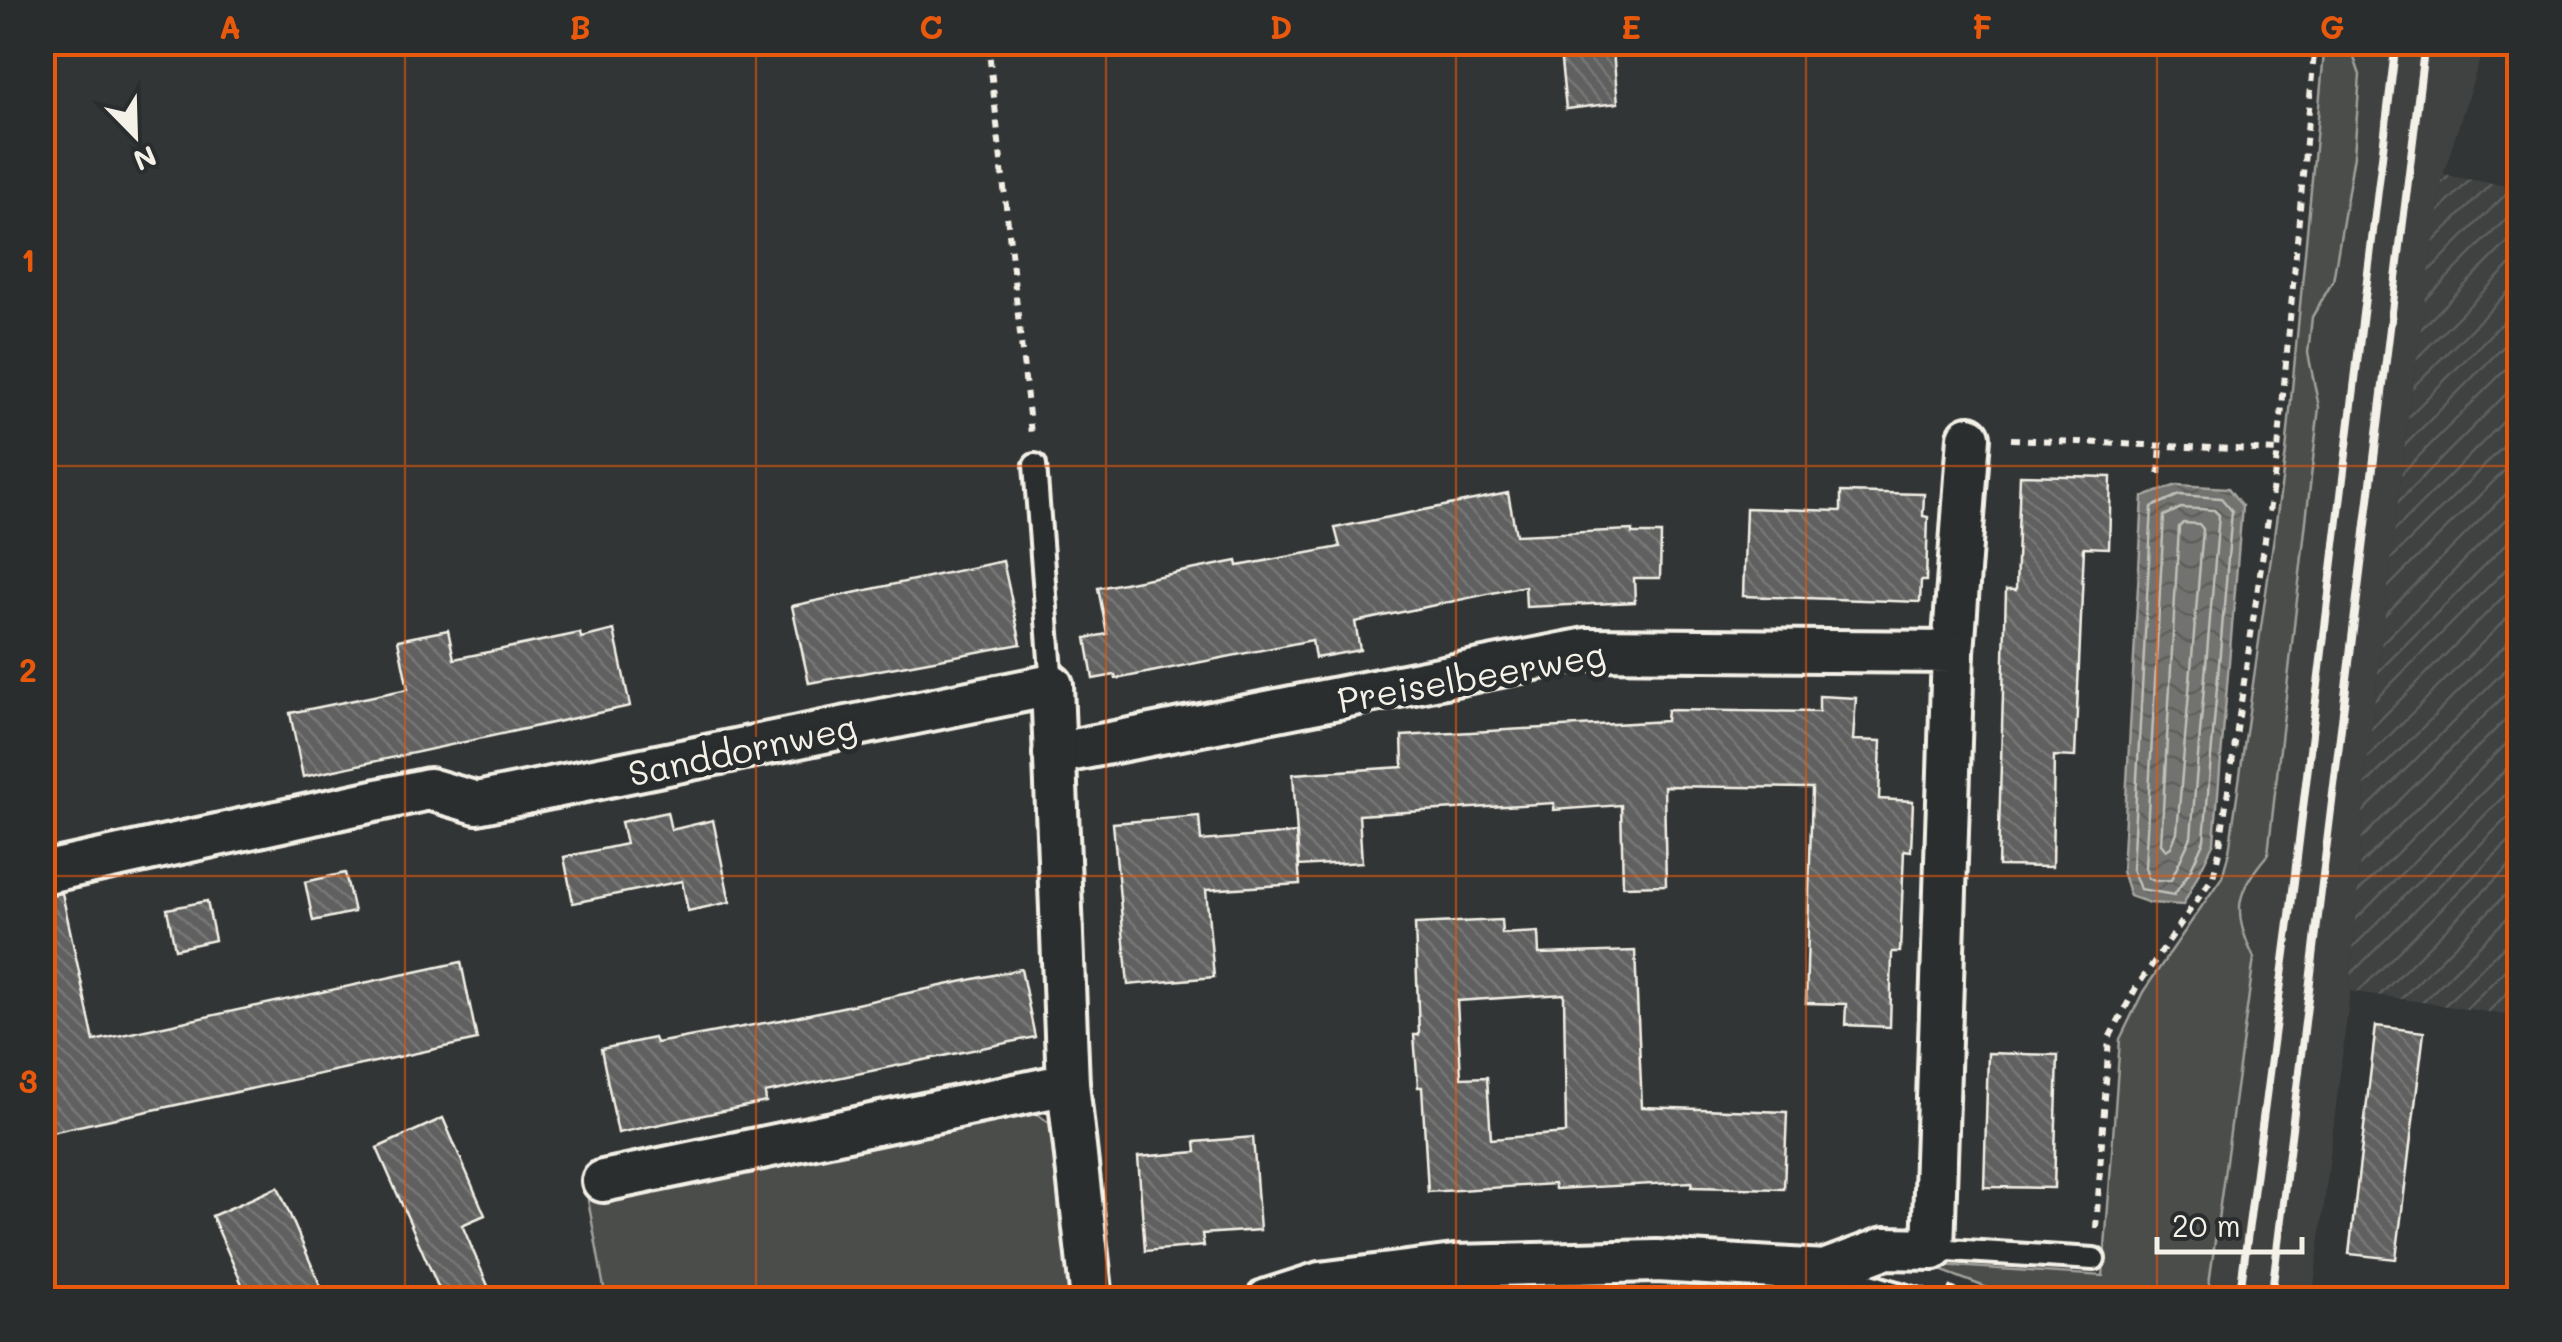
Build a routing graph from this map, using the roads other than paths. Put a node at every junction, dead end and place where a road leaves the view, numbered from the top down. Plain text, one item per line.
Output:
1 (1970, 437) road end
2 (1035, 465) road end
3 (1953, 652) junction
4 (1052, 685) junction
5 (1054, 754) junction
6 (42, 873) edge
7 (1068, 1084) junction
8 (603, 1181) dead end
9 (1934, 1249) junction
10 (2094, 1259) road end
11 (1824, 1271) junction
12 (1092, 1300) edge
13 (1267, 1300) edge
14 (1920, 1300) edge

1 - 3 street
2 - 4 lane
3 - 5 street, Preiselbeerweg
3 - 9 street
4 - 5 street
4 - 6 street, Sanddornweg
5 - 7 street
7 - 8 street
7 - 12 street
9 - 10 lane
9 - 11 street
11 - 13 street
11 - 14 lane

